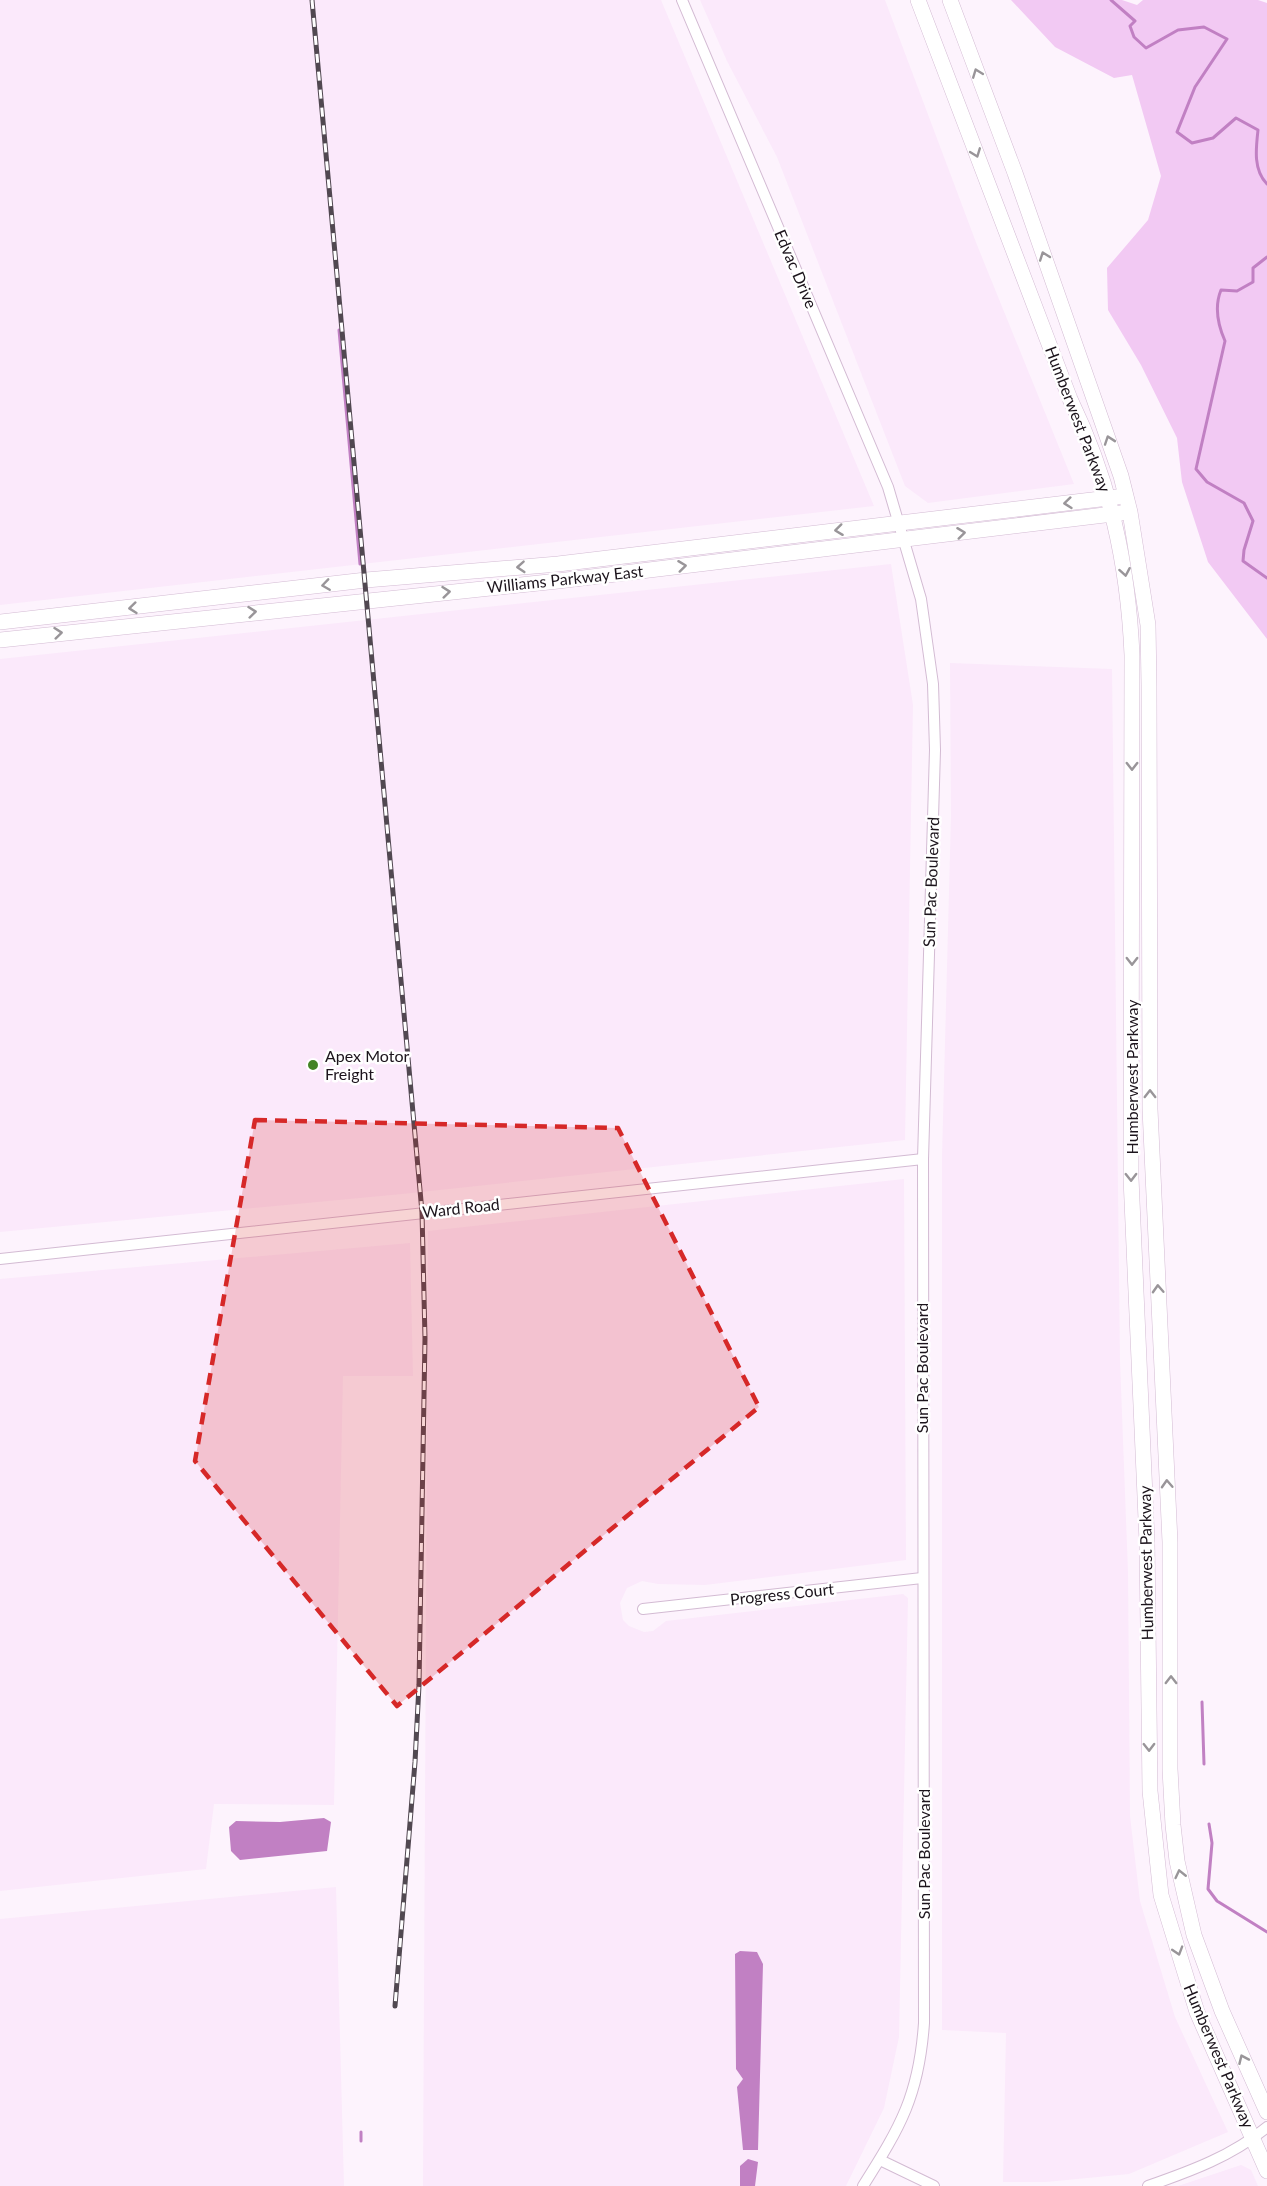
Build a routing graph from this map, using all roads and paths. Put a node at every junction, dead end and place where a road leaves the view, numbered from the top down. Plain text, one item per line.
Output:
1 (682, 0) edge
2 (918, 0) edge
3 (950, 0) edge
4 (1126, 496) junction
5 (1109, 498) junction
6 (1130, 512) junction
7 (1113, 515) junction
8 (897, 522) junction
9 (903, 540) junction
10 (0, 622) edge
11 (0, 640) edge
12 (923, 1159) junction
13 (0, 1259) edge
14 (921, 1578) junction
15 (643, 1609) dead end
16 (1267, 2112) edge
17 (1267, 2127) edge
18 (1254, 2138) junction
19 (880, 2160) junction
20 (1267, 2170) edge
21 (863, 2186) edge
22 (933, 2186) edge
23 (1148, 2186) edge

1 - 8 street, Edvac Drive
2 -> 5 main road, Humberwest Parkway
4 -> 3 main road, Humberwest Parkway
4 - 5 main road, Williams Parkway East
4 - 6 main road, Humberwest Parkway
5 - 7 main road, Humberwest Parkway
5 -> 8 main road, Williams Parkway East
6 - 7 main road, Williams Parkway East
16 -> 6 main road, Humberwest Parkway
9 -> 7 main road, Williams Parkway East
7 -> 18 main road, Humberwest Parkway
8 - 9 street, Edvac Drive
8 -> 10 main road, Williams Parkway East
11 -> 9 main road, Williams Parkway East
9 - 12 street, Sun Pac Boulevard
12 - 13 street, Ward Road
12 - 14 street, Sun Pac Boulevard
14 - 15 street, Progress Court
14 - 19 street, Sun Pac Boulevard
17 - 18 street
18 - 20 main road, Humberwest Parkway
18 - 23 street
19 - 21 street, Sun Pac Boulevard
19 - 22 street

